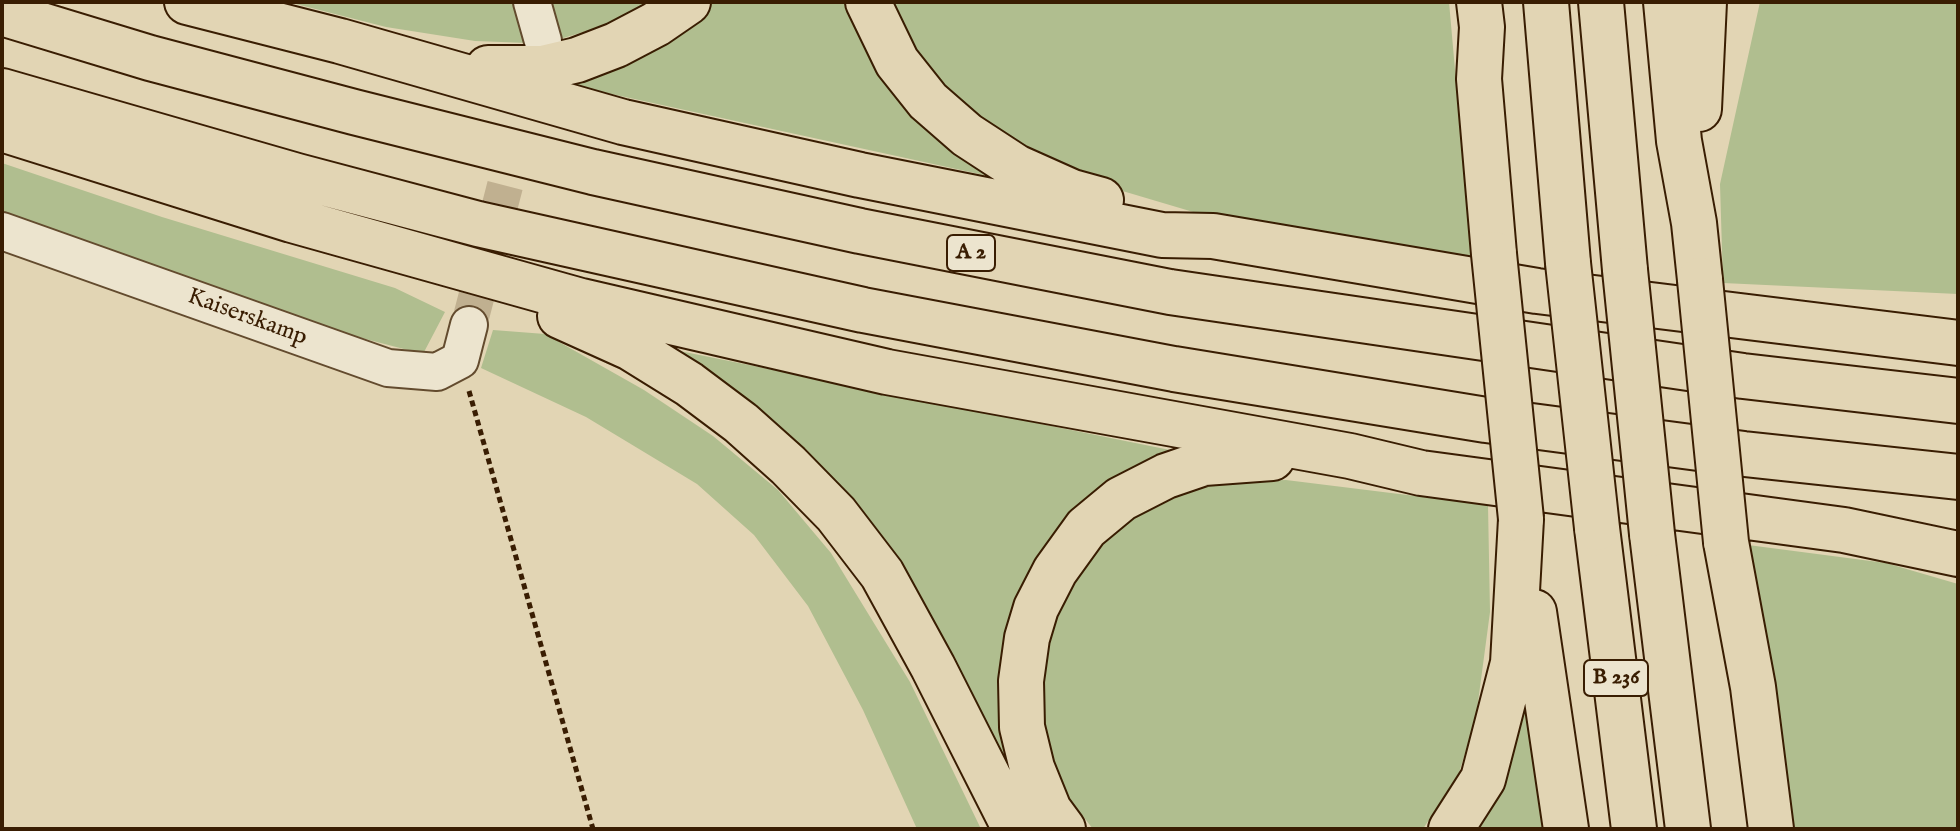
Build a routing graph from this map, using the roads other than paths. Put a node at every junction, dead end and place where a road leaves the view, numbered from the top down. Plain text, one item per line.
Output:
1 (187, 2) edge
2 (532, 2) edge
3 (688, 2) edge
4 (868, 2) edge
5 (1463, 2) edge
6 (1479, 2) edge
7 (1546, 2) edge
8 (1601, 2) edge
9 (1666, 2) edge
10 (1704, 2) edge
11 (2, 13) edge
12 (340, 41) junction
13 (543, 41) tunnel mouth
14 (1479, 79) junction
15 (2, 91) edge
16 (2, 129) edge
17 (1694, 223) junction
18 (2, 231) edge
19 (1213, 236) junction
20 (446, 262) junction
21 (469, 325) tunnel mouth
22 (1958, 329) edge
23 (1868, 332) junction
24 (1958, 343) edge
25 (1958, 401) edge
26 (1421, 473) junction
27 (1958, 477) edge
28 (1521, 519) junction
29 (1844, 530) junction
30 (1958, 535) edge
31 (1726, 542) junction
32 (1958, 554) edge
33 (1015, 829) edge
34 (1063, 829) edge
35 (1451, 829) edge
36 (1566, 829) edge
37 (1634, 829) edge
38 (1688, 829) edge
39 (1752, 829) edge
40 (1771, 829) edge

1 - 12 highway
2 - 13 street
3 - 12 highway
4 - 19 highway
5 - 14 highway
6 - 14 highway
7 - 37 highway, B 236, bridge
8 - 38 highway, B 236, bridge
9 - 17 highway
10 - 17 highway
11 - 25 highway, A 2
12 - 19 highway
14 - 28 highway, bridge
15 - 27 highway
16 - 20 highway
17 - 31 highway, bridge
18 - 21 street, Kaiserskamp
19 - 23 highway
20 - 26 highway
20 - 33 highway
22 - 23 highway
23 - 24 highway
26 - 29 highway
26 - 34 highway
28 - 35 highway
28 - 36 highway
29 - 30 highway
29 - 32 highway
31 - 39 highway
31 - 40 highway

